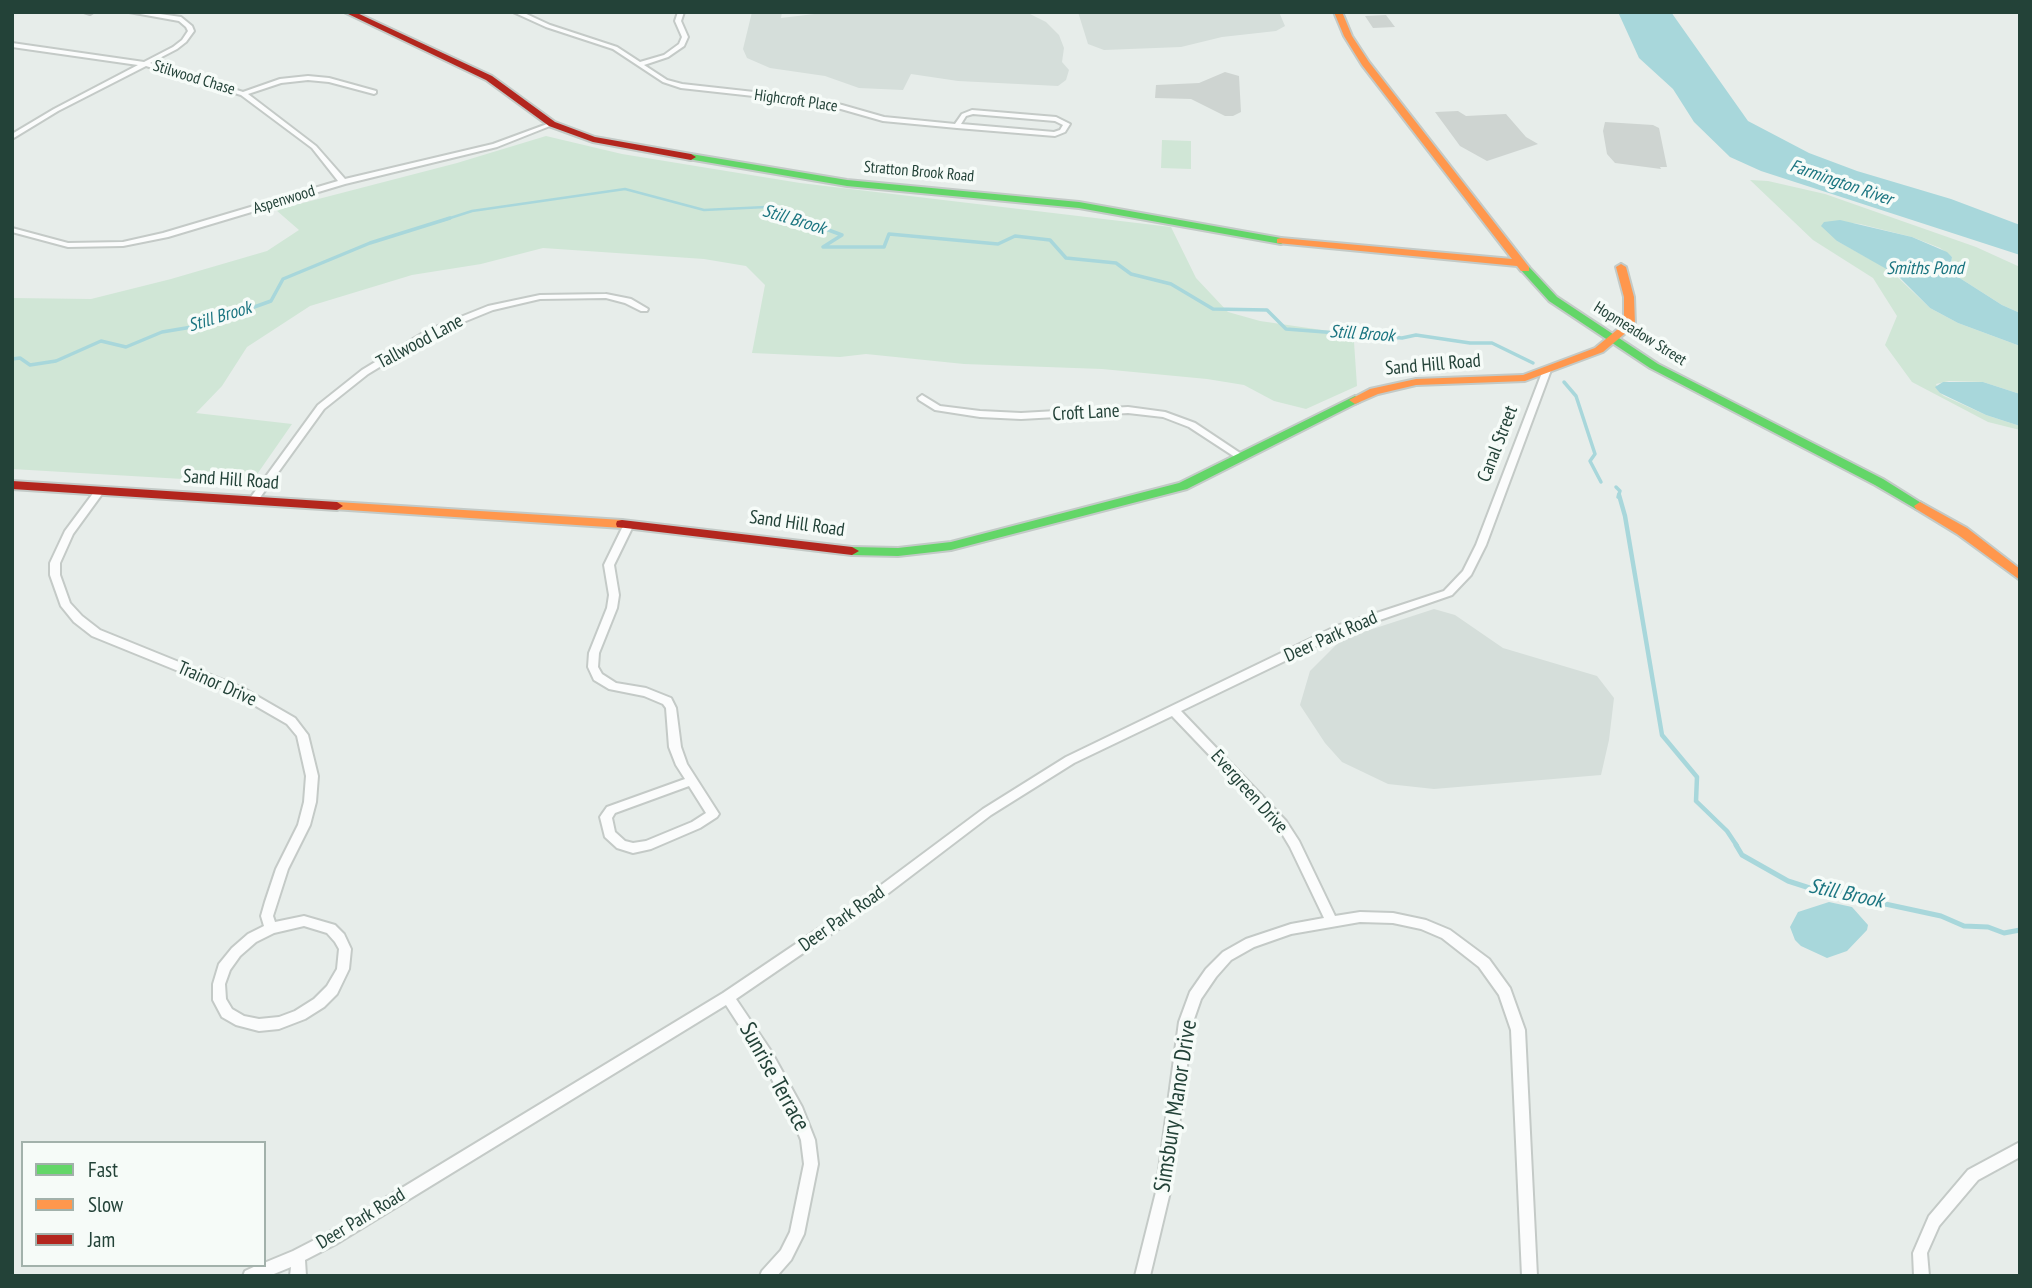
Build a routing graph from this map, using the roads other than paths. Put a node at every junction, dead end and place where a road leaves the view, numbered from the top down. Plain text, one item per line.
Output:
1 (132, 12) edge
2 (348, 12) edge
3 (516, 12) edge
4 (681, 12) edge
5 (1338, 12) edge
6 (12, 45) edge
7 (146, 64) junction
8 (639, 64) junction
9 (374, 92) dead end
10 (243, 94) junction
11 (552, 124) junction
12 (957, 126) junction
13 (12, 137) edge
14 (343, 182) junction
15 (12, 230) edge
16 (1519, 263) junction
17 (1621, 267) dead end
18 (644, 309) dead end
19 (1613, 341) junction
20 (1546, 370) junction
21 (922, 398) dead end
22 (1241, 457) junction
23 (12, 485) edge
24 (100, 490) junction
25 (253, 501) junction
26 (629, 524) junction
27 (2020, 576) edge
28 (1448, 593) joint
29 (1172, 710) junction
30 (691, 780) junction
31 (1331, 920) junction
32 (271, 928) junction
33 (728, 997) junction
34 (2020, 1149) edge
35 (298, 1256) junction
36 (250, 1276) edge
37 (298, 1276) edge
38 (767, 1276) edge
39 (1142, 1276) edge
40 (1530, 1276) edge
41 (1922, 1276) edge

1 - 7 street
2 - 11 main road, Stratton Brook Road
3 - 8 street, Highcroft Place
4 - 8 street
5 - 16 main road, Hopmeadow Street
6 - 7 street, Stilwood Chase
7 - 10 street, Stilwood Chase
7 - 13 street
8 - 12 street, Highcroft Place
9 - 10 street
10 - 14 street, Stilwood Chase
11 - 14 street, Aspenwood
11 - 16 main road, Stratton Brook Road
12 - 12 street, Highcroft Place
14 - 15 street, Aspenwood
16 - 19 main road, Hopmeadow Street
17 - 19 main road
18 - 25 street, Tallwood Lane
19 - 20 main road
19 - 27 main road, Hopmeadow Street
20 - 22 main road, Sand Hill Road
20 - 28 street, Canal Street
21 - 22 street, Croft Lane
22 - 26 main road, Sand Hill Road
23 - 24 main road, Sand Hill Road
24 - 25 main road, Sand Hill Road
24 - 32 street, Trainor Drive
25 - 26 main road, Sand Hill Road
26 - 30 street
28 - 29 street, Deer Park Road
29 - 31 street, Evergreen Drive
29 - 33 street, Deer Park Road
30 - 30 street
31 - 39 street, Simsbury Manor Drive
31 - 40 street, Simsbury Manor Drive
32 - 32 street
33 - 35 street, Deer Park Road
33 - 38 street, Sunrise Terrace
34 - 41 street
35 - 36 street, Deer Park Road
35 - 37 street

